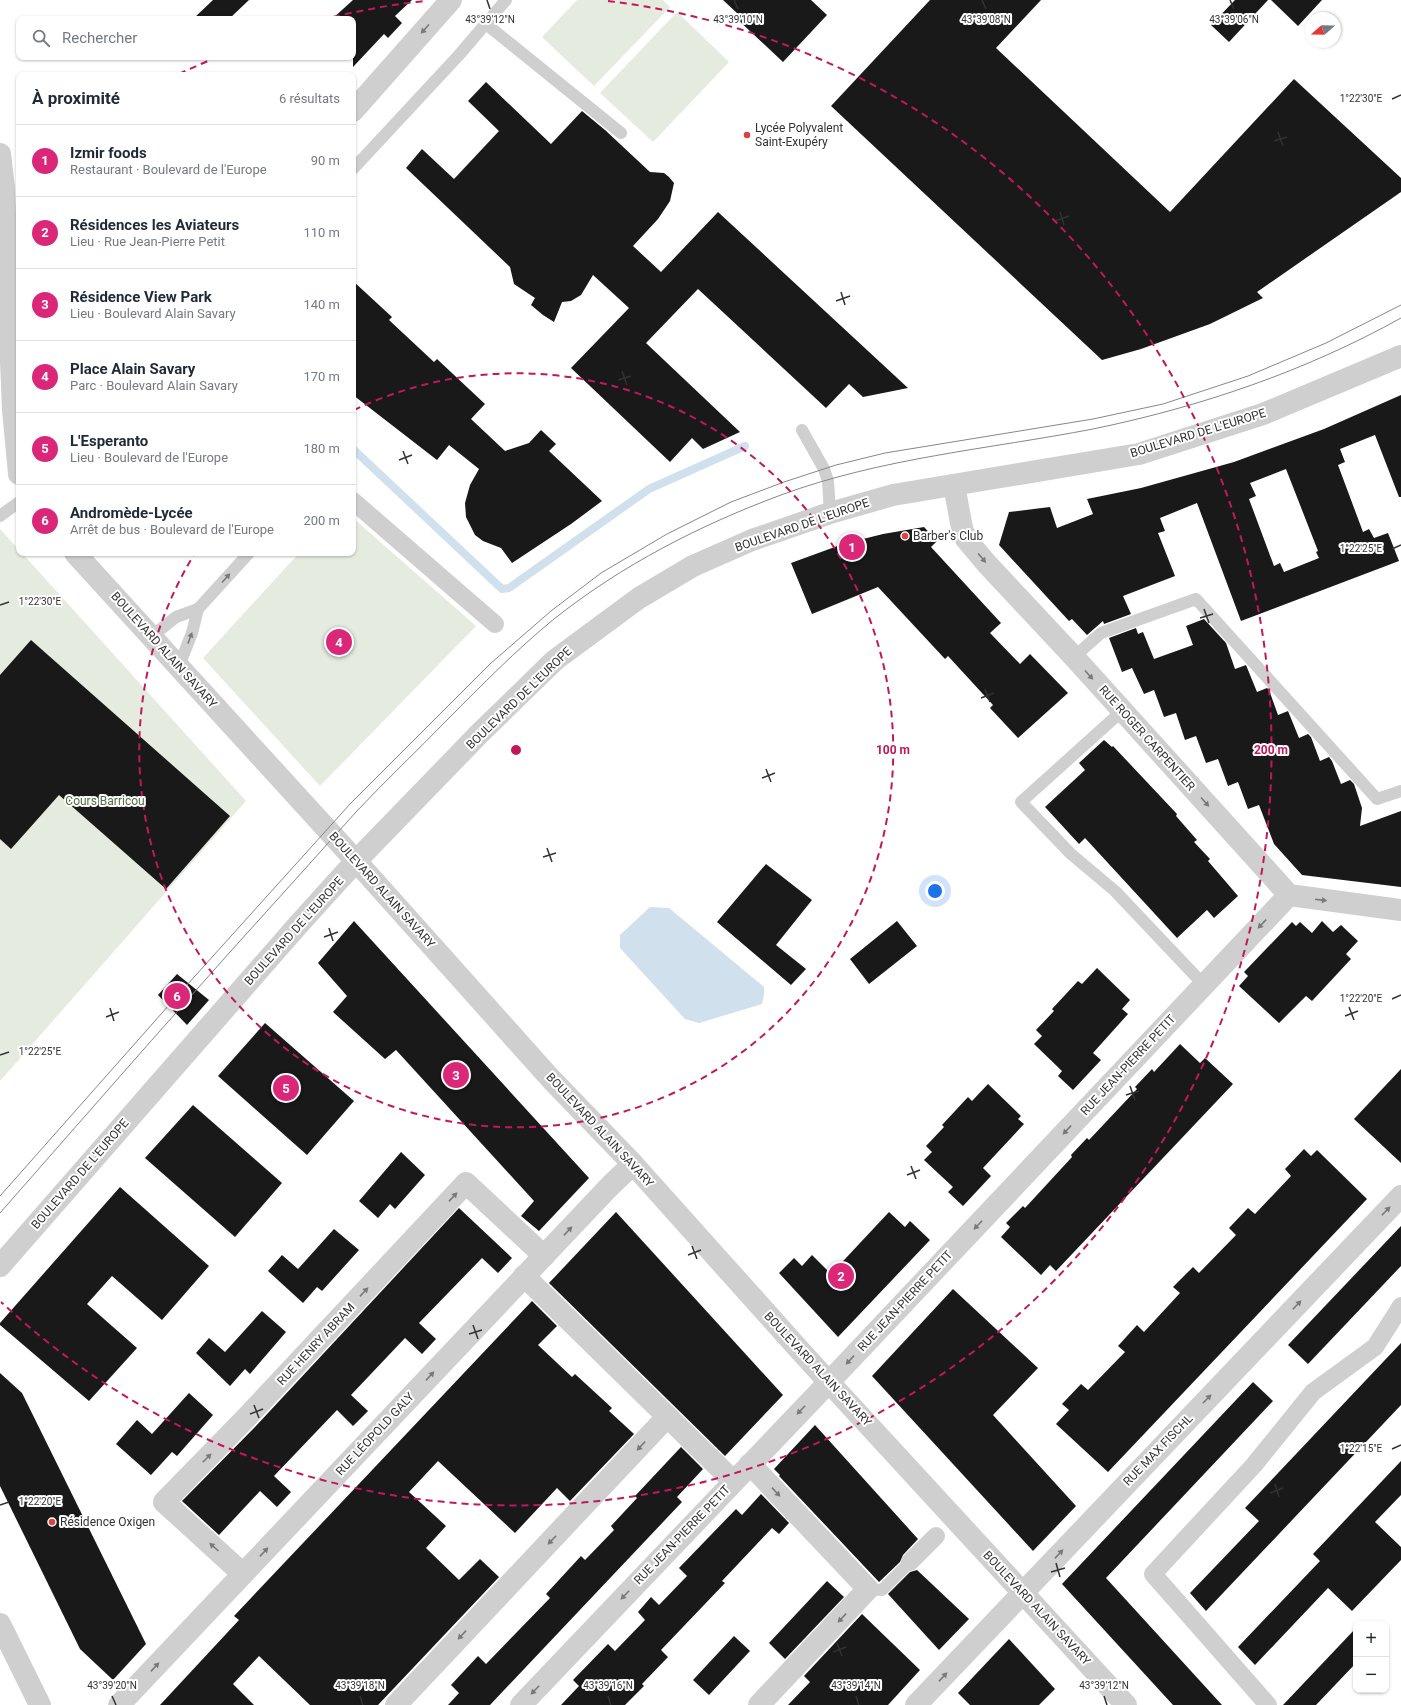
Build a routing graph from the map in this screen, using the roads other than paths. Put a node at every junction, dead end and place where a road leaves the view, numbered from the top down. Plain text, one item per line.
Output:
1 (451, 0) edge
2 (506, 0) edge
3 (486, 24) junction
4 (356, 108) edge
5 (621, 133) dead end
6 (0, 154) edge
7 (356, 166) edge
8 (1401, 356) edge
9 (16, 413) edge
10 (802, 430) dead end
11 (954, 485) junction
12 (16, 504) edge
13 (356, 505) edge
14 (830, 513) junction
15 (0, 516) edge
16 (78, 556) edge
17 (246, 556) edge
18 (198, 609) junction
19 (495, 624) dead end
20 (152, 636) junction
21 (1074, 657) junction
22 (179, 666) junction
23 (1122, 711) junction
24 (1401, 791) edge
25 (356, 861) junction
26 (1289, 895) junction
27 (1401, 910) edge
28 (1204, 985) junction
29 (633, 1164) junction
30 (1401, 1196) edge
31 (544, 1256) junction
32 (0, 1266) edge
33 (524, 1276) junction
34 (1401, 1306) edge
35 (829, 1382) junction
36 (667, 1417) junction
37 (750, 1464) junction
38 (734, 1481) junction
39 (936, 1536) dead end
40 (910, 1562) joint
41 (243, 1574) junction
42 (868, 1589) junction
43 (1023, 1593) junction
44 (0, 1624) edge
45 (40, 1705) edge
46 (119, 1705) edge
47 (396, 1705) edge
48 (520, 1705) edge
49 (759, 1705) edge
50 (916, 1705) edge
51 (1126, 1705) edge
52 (1268, 1705) edge

1 -> 4 street
2 - 3 lane
3 - 5 lane
3 - 7 lane
6 - 9 street
8 - 11 street, BOULEVARD DE L'EUROPE
10 - 14 lane
11 - 14 street, BOULEVARD DE L'EUROPE
11 -> 21 street, RUE ROGER CARPENTIER
12 - 15 lane
13 - 19 street
14 - 25 street, BOULEVARD DE L'EUROPE
16 - 20 street, BOULEVARD ALAIN SAVARY
18 -> 17 lane
18 - 20 lane
22 -> 18 lane
20 - 22 street, BOULEVARD ALAIN SAVARY
21 -> 23 street, RUE ROGER CARPENTIER
21 - 24 lane
22 - 25 street, BOULEVARD ALAIN SAVARY
23 -> 26 street, RUE ROGER CARPENTIER
23 - 28 lane
25 - 29 street, BOULEVARD ALAIN SAVARY
25 - 32 street, BOULEVARD DE L'EUROPE
26 -> 27 street
26 -> 28 street, RUE JEAN-PIERRE PETIT
28 -> 35 street, RUE JEAN-PIERRE PETIT
31 -> 29 street, RUE LÉOPOLD GALY
29 - 35 street, BOULEVARD ALAIN SAVARY
43 -> 30 street, RUE MAX FISCHL
31 - 33 street, RUE LÉOPOLD GALY
41 -> 31 street, RUE HENRY ABRAM
33 - 36 street
41 -> 33 street, RUE LÉOPOLD GALY
34 - 52 street
35 -> 37 street, RUE JEAN-PIERRE PETIT
35 - 43 street, BOULEVARD ALAIN SAVARY
36 - 38 street
36 -> 47 street
37 - 38 street, RUE JEAN-PIERRE PETIT
37 -> 42 street
38 -> 48 street, RUE JEAN-PIERRE PETIT
39 - 40 street
40 - 42 lane
46 -> 41 street, RUE LÉOPOLD GALY
42 -> 49 street
50 -> 43 street, RUE MAX FISCHL
43 - 51 street, BOULEVARD ALAIN SAVARY
44 - 45 street

